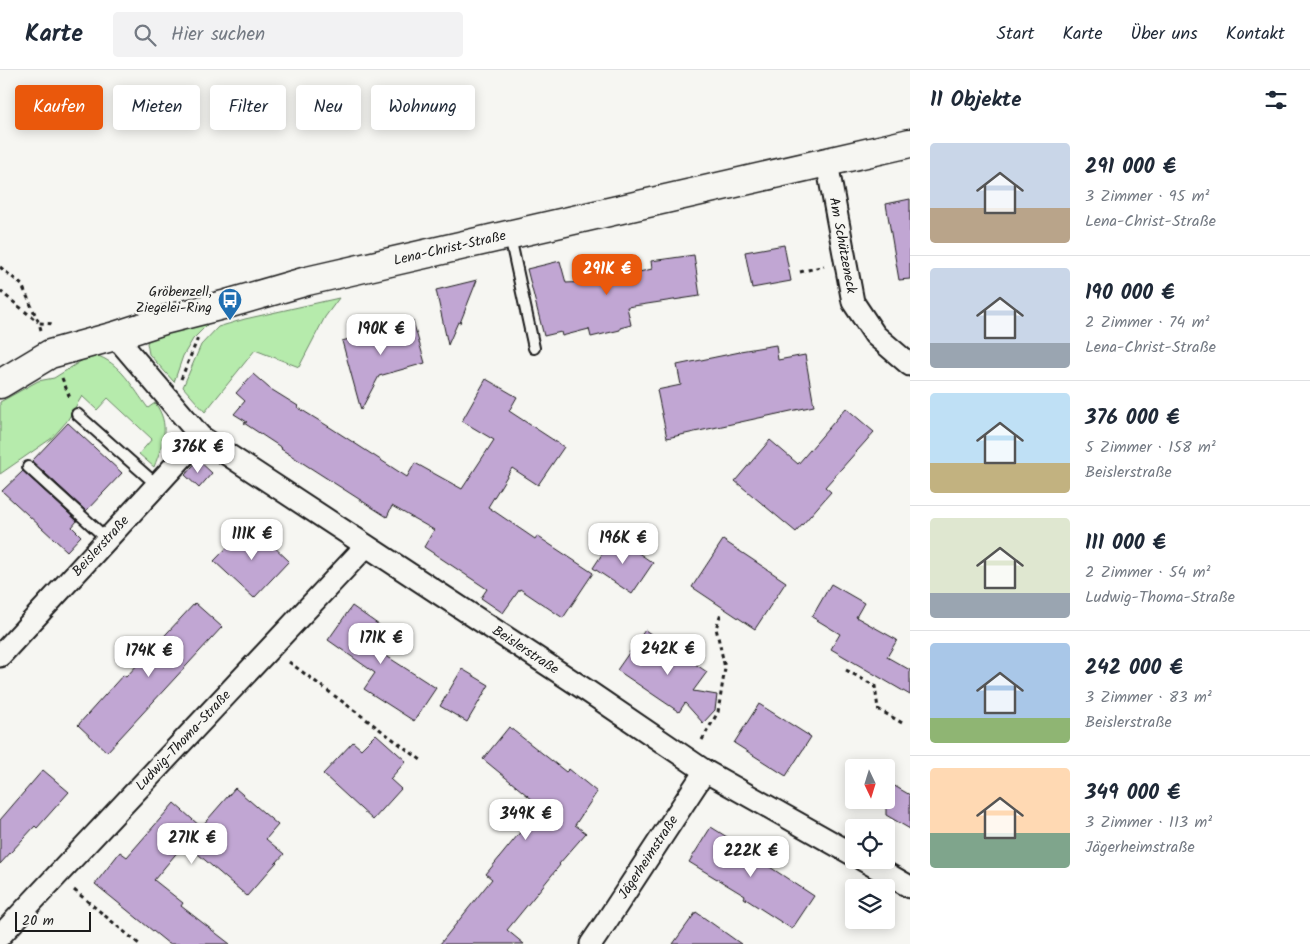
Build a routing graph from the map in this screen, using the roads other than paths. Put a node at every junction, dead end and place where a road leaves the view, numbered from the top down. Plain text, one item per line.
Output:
1 (910, 143) edge
2 (827, 163) junction
3 (509, 235) junction
4 (115, 336) junction
5 (534, 348) dead end
6 (910, 365) edge
7 (0, 384) edge
8 (77, 414) road end
9 (202, 438) junction
10 (28, 467) dead end
11 (158, 486) junction
12 (107, 539) junction
13 (366, 546) junction
14 (0, 656) edge
15 (705, 771) junction
16 (845, 850) edge
17 (879, 869) edge
18 (910, 887) edge
19 (0, 936) edge
20 (591, 944) edge

1 - 2 street, Lena-Christ-Straße
2 - 3 street, Lena-Christ-Straße
2 - 6 street, Am Schützeneck
3 - 4 street, Lena-Christ-Straße
3 - 5 lane
4 - 7 street, Lena-Christ-Straße
4 - 9 street, Beislerstraße
8 - 11 lane
9 - 11 street, Beislerstraße
9 - 13 street, Beislerstraße
10 - 12 lane
11 - 12 street, Beislerstraße
12 - 14 street, Beislerstraße
13 - 15 street, Beislerstraße
13 - 19 street, Ludwig-Thoma-Straße
15 - 16 street, Beislerstraße
15 - 20 street, Jägerheimstraße
17 - 18 street

